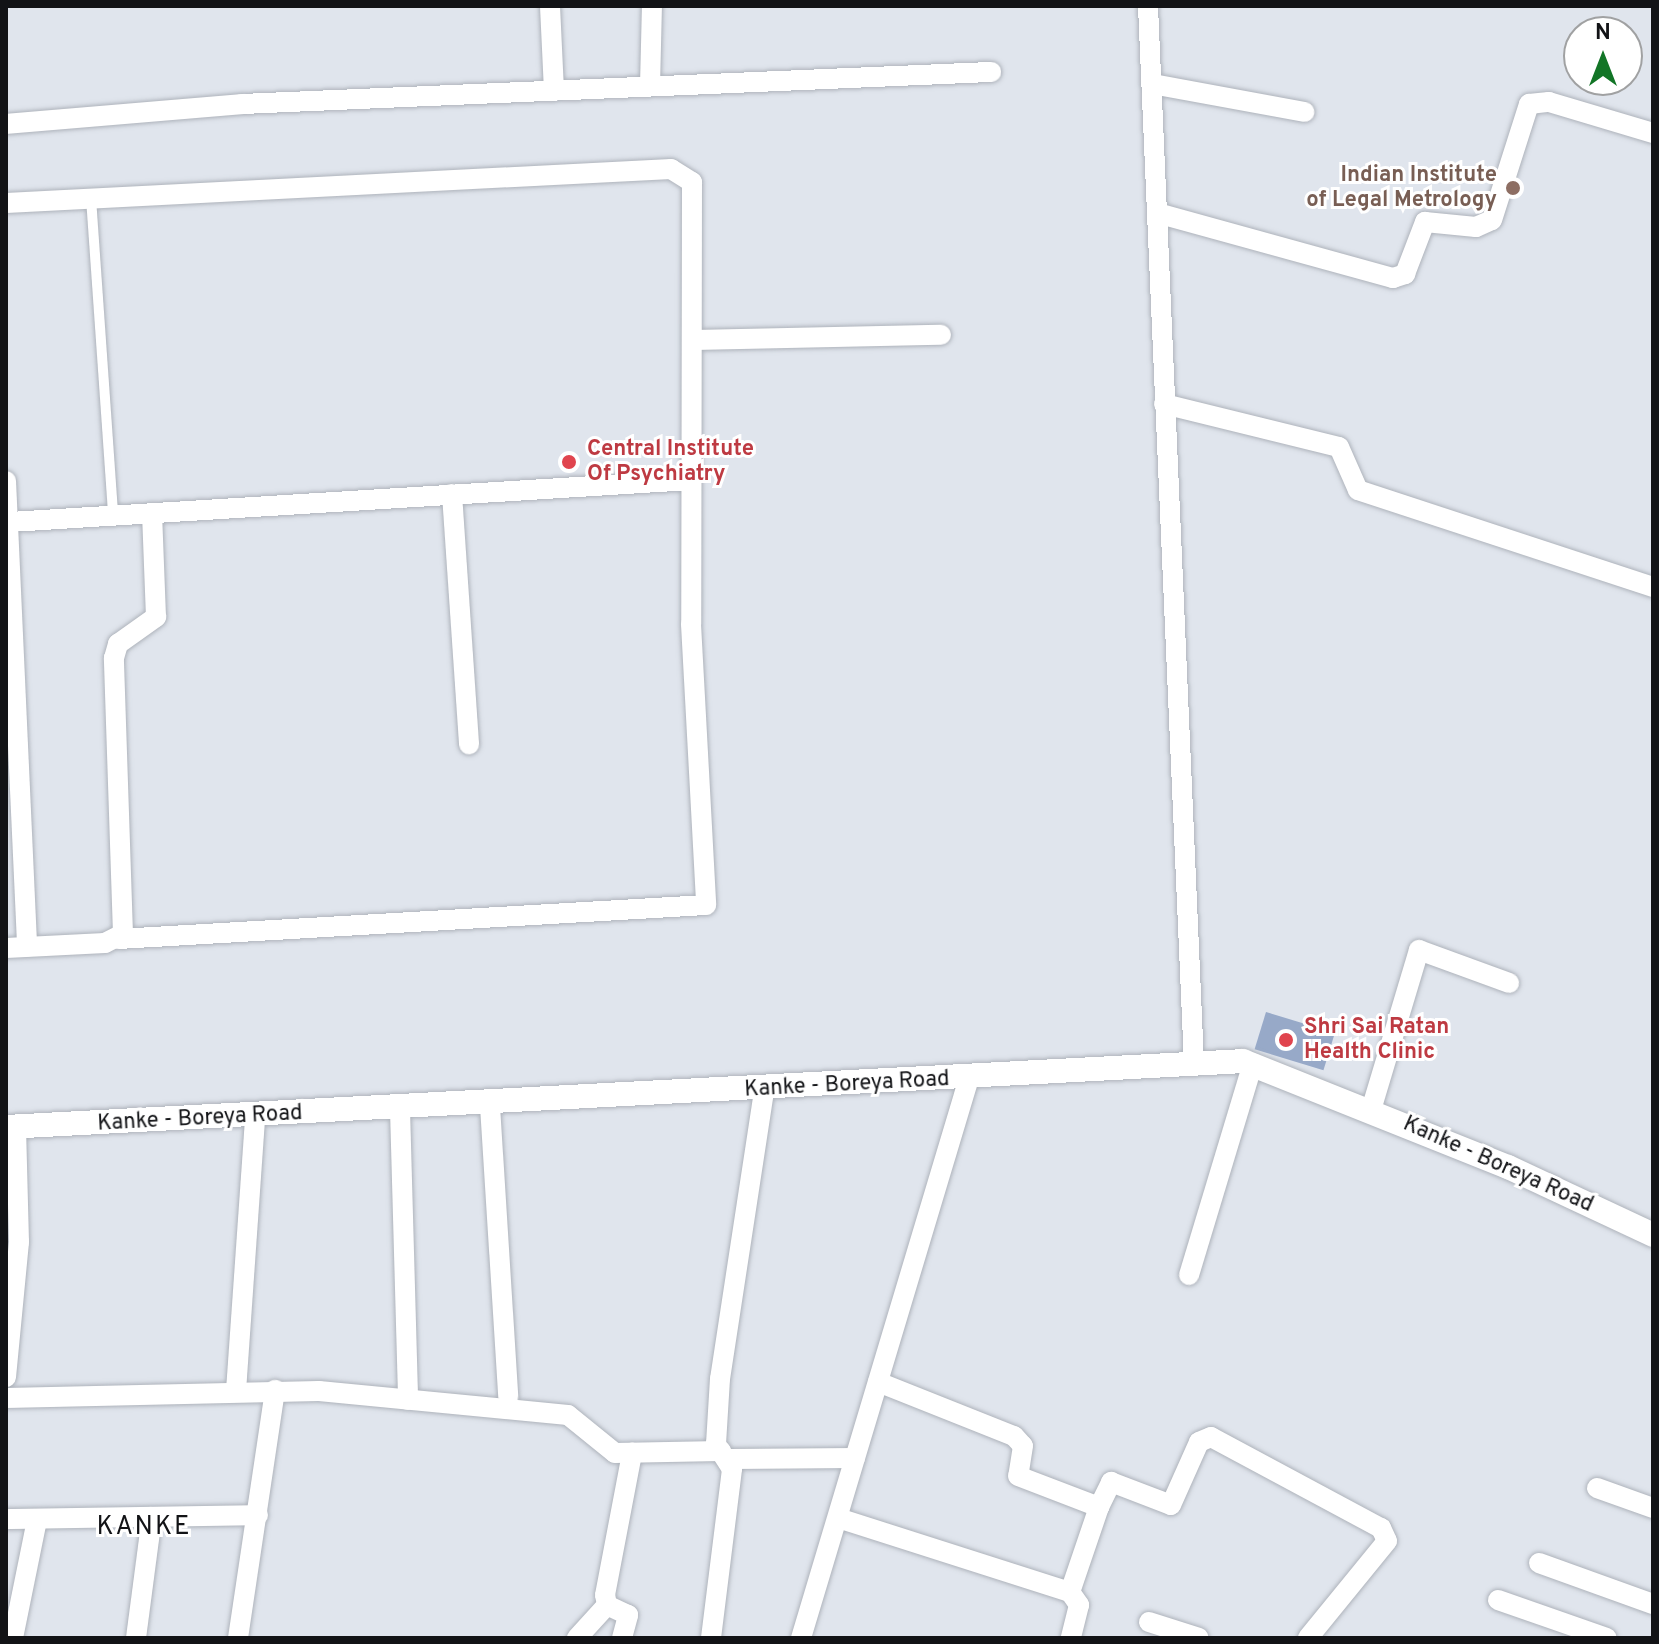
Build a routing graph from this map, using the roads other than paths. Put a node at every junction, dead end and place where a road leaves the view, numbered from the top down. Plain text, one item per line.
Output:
1 (550, 6) edge
2 (652, 6) edge
3 (1148, 6) edge
4 (991, 72) dead end
5 (1152, 84) junction
6 (650, 86) junction
7 (554, 91) junction
8 (1304, 112) dead end
9 (6, 124) edge
10 (1653, 133) edge
11 (91, 198) junction
12 (6, 203) edge
13 (1157, 213) junction
14 (941, 335) dead end
15 (692, 340) junction
16 (1164, 404) junction
17 (691, 480) junction
18 (6, 481) edge
19 (452, 494) junction
20 (152, 513) junction
21 (113, 515) junction
22 (9, 532) edge
23 (1653, 587) edge
24 (469, 744) dead end
25 (118, 939) junction
26 (27, 947) junction
27 (6, 948) edge
28 (1509, 983) dead end
29 (1253, 1063) junction
30 (1194, 1064) junction
31 (969, 1078) junction
32 (764, 1090) junction
33 (490, 1106) junction
34 (400, 1109) junction
35 (1371, 1110) junction
36 (255, 1116) junction
37 (11, 1127) edge
38 (1653, 1235) edge
39 (1189, 1275) dead end
40 (6, 1377) edge
41 (878, 1382) junction
42 (275, 1390) junction
43 (236, 1391) junction
44 (508, 1396) dead end
45 (6, 1398) edge
46 (408, 1400) junction
47 (632, 1453) junction
48 (726, 1455) junction
49 (855, 1458) junction
50 (1597, 1488) dead end
51 (1099, 1507) junction
52 (1653, 1508) edge
53 (258, 1515) junction
54 (152, 1517) junction
55 (838, 1518) junction
56 (6, 1519) edge
57 (37, 1520) junction
58 (1539, 1563) dead end
59 (1070, 1592) junction
60 (1498, 1600) dead end
61 (1653, 1604) edge
62 (607, 1605) junction
63 (1149, 1622) dead end
64 (13, 1638) edge
65 (136, 1638) edge
66 (238, 1638) edge
67 (577, 1638) edge
68 (622, 1638) edge
69 (711, 1638) edge
70 (801, 1638) edge
71 (1071, 1638) edge
72 (1199, 1638) edge
73 (1308, 1638) edge
74 (1607, 1638) edge

1 - 7 street
2 - 6 street
3 - 5 street
4 - 6 street
5 - 8 street
5 - 13 street
6 - 7 street
7 - 9 street
10 - 13 street
11 - 12 street
11 - 15 street
11 - 21 lane
13 - 16 street
14 - 15 street
15 - 17 street
16 - 23 street
16 - 30 street
17 - 19 street
17 - 25 street
18 - 22 street
19 - 20 street
19 - 24 street
20 - 21 street
20 - 25 street
21 - 22 street
22 - 26 street
25 - 26 street
26 - 27 street
28 - 35 street
29 - 30 street, Kanke - Boreya Road
29 - 35 street, Kanke - Boreya Road
29 - 39 street
30 - 31 street, Kanke - Boreya Road
31 - 32 street, Kanke - Boreya Road
31 - 41 street
32 - 33 street, Kanke - Boreya Road
32 - 48 street
33 - 34 street, Kanke - Boreya Road
33 - 44 street
34 - 36 street, Kanke - Boreya Road
34 - 46 street
35 - 38 street, Kanke - Boreya Road
36 - 37 street, Kanke - Boreya Road
36 - 43 street
37 - 40 street
41 - 49 street
41 - 51 street
42 - 43 street
42 - 46 street
42 - 53 street
43 - 45 street
46 - 47 street
47 - 48 street
47 - 62 street
48 - 49 street
48 - 69 street
49 - 55 street
50 - 52 street
51 - 59 street
51 - 73 street
53 - 54 street
53 - 66 street
54 - 57 street
54 - 65 street
55 - 59 street
55 - 70 street
56 - 57 street
57 - 64 street
58 - 61 street
59 - 71 street
60 - 74 street
62 - 67 street
62 - 68 street
63 - 72 street

